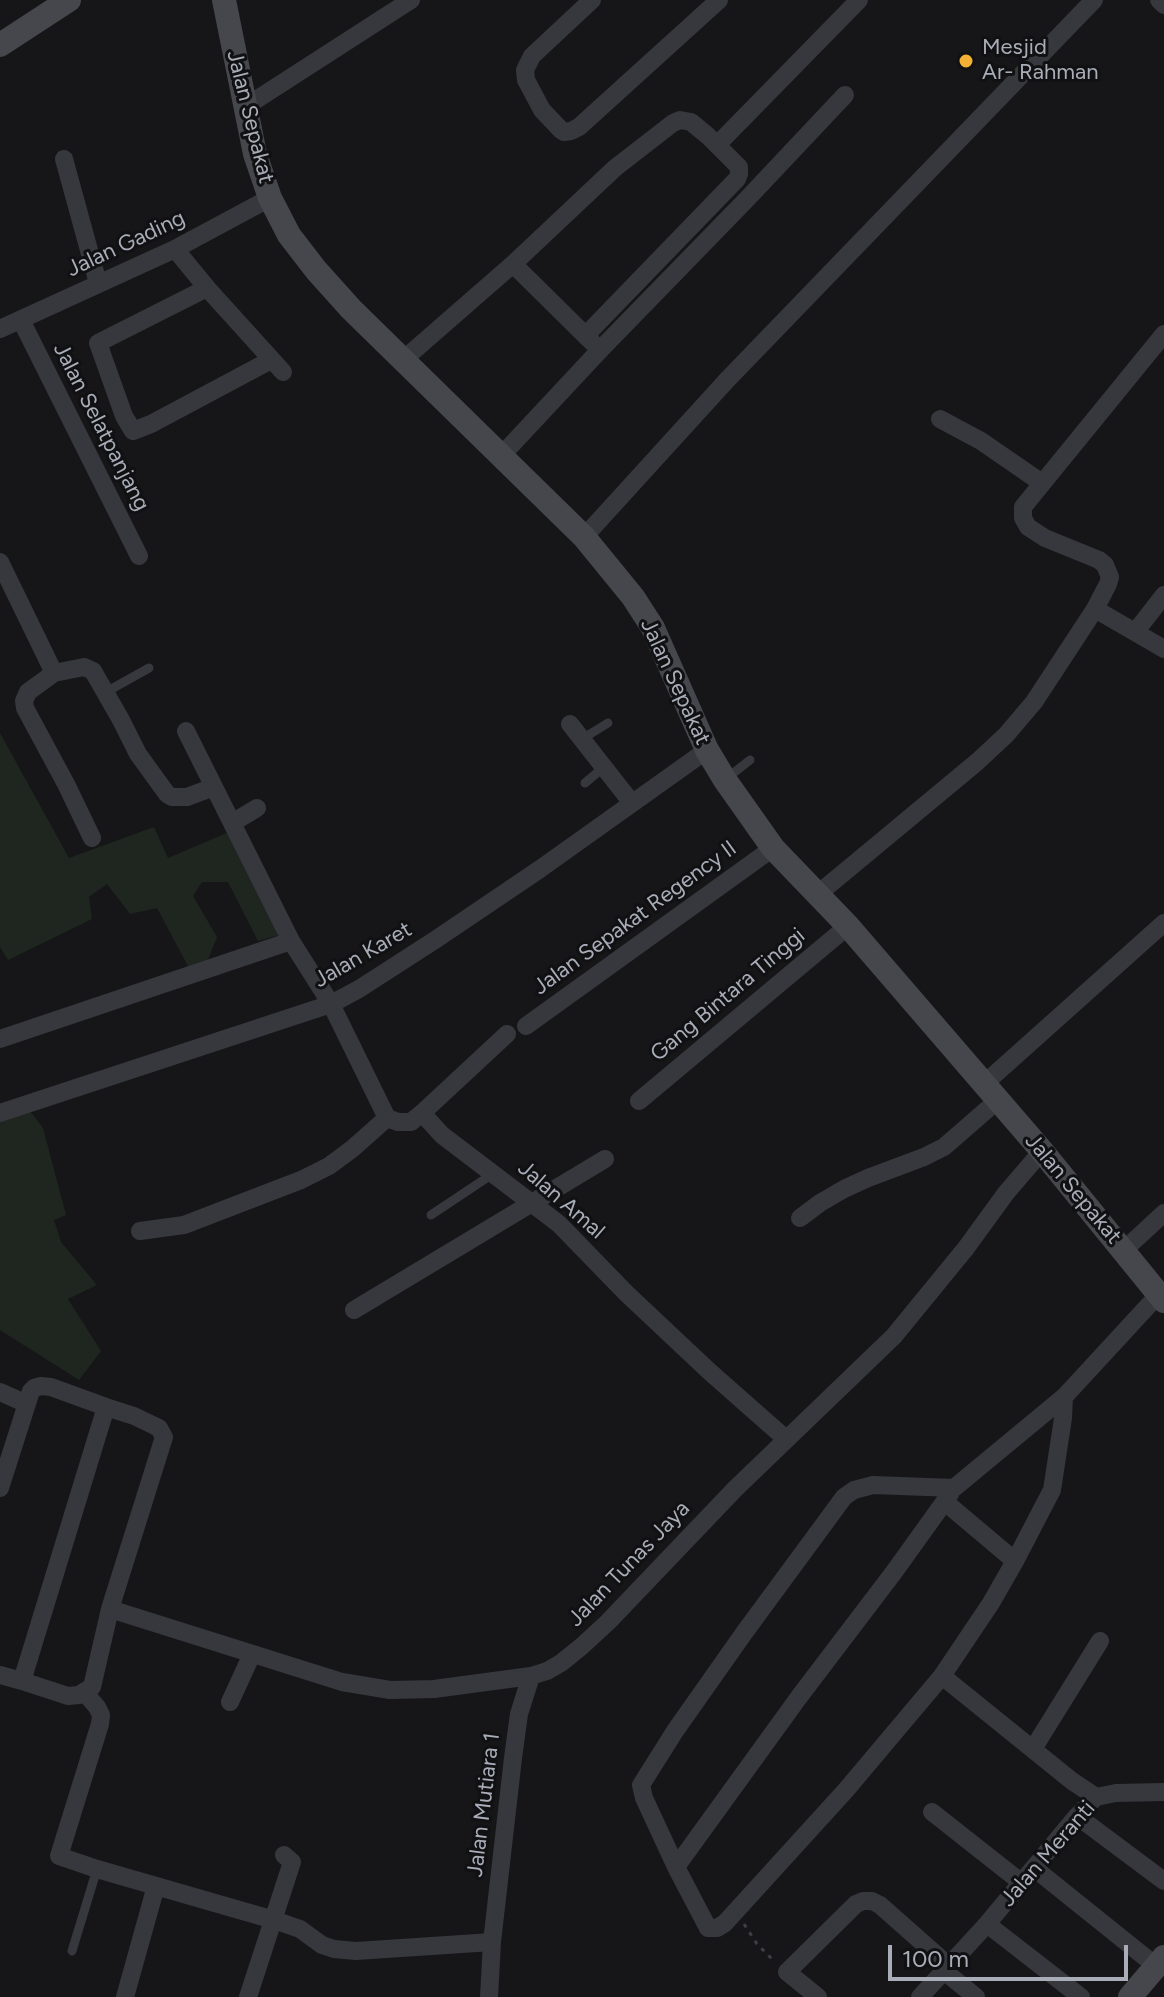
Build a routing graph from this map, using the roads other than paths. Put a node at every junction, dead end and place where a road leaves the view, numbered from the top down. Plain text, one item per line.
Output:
1 (69, 0) edge
2 (224, 0) edge
3 (411, 0) edge
4 (592, 0) edge
5 (719, 0) edge
6 (859, 0) edge
7 (1094, 0) edge
8 (1159, 0) edge
9 (1164, 5) edge
10 (0, 45) edge
11 (845, 95) dead end
12 (245, 107) junction
13 (717, 145) junction
14 (64, 159) dead end
15 (270, 198) junction
16 (175, 249) junction
17 (513, 264) junction
18 (98, 283) junction
19 (207, 288) junction
20 (21, 320) junction
21 (0, 329) edge
22 (1164, 334) edge
23 (586, 335) junction
24 (600, 350) junction
25 (403, 360) junction
26 (940, 419) dead end
27 (501, 456) junction
28 (1042, 483) junction
29 (584, 537) junction
30 (139, 556) dead end
31 (0, 562) edge
32 (1164, 595) edge
33 (1095, 609) junction
34 (1136, 631) junction
35 (1164, 649) edge
36 (149, 668) dead end
37 (54, 673) junction
38 (106, 692) junction
39 (608, 723) dead end
40 (570, 724) dead end
41 (186, 731) dead end
42 (582, 739) junction
43 (707, 750) junction
44 (750, 760) dead end
45 (604, 767) junction
46 (725, 780) junction
47 (585, 783) dead end
48 (214, 787) junction
49 (632, 803) junction
50 (257, 808) dead end
51 (232, 823) junction
52 (92, 838) dead end
53 (773, 848) junction
54 (818, 894) junction
55 (1164, 923) edge
56 (848, 926) junction
57 (291, 941) junction
58 (331, 1004) junction
59 (526, 1026) dead end
60 (507, 1034) dead end
61 (0, 1039) edge
62 (991, 1092) junction
63 (639, 1101) dead end
64 (0, 1113) edge
65 (422, 1113) junction
66 (387, 1118) junction
67 (1042, 1151) junction
68 (605, 1159) dead end
69 (494, 1173) junction
70 (533, 1203) junction
71 (1164, 1213) edge
72 (431, 1215) dead end
73 (800, 1218) dead end
74 (140, 1231) dead end
75 (1124, 1250) junction
76 (1161, 1297) edge
77 (354, 1310) dead end
78 (0, 1392) edge
79 (1064, 1397) junction
80 (27, 1404) junction
81 (106, 1407) junction
82 (786, 1439) junction
83 (6, 1451) edge
84 (0, 1488) edge
85 (949, 1495) junction
86 (1015, 1561) junction
87 (110, 1609) junction
88 (1100, 1641) dead end
89 (252, 1654) junction
90 (0, 1675) edge
91 (531, 1676) junction
92 (942, 1676) junction
93 (22, 1681) junction
94 (85, 1693) junction
95 (230, 1702) dead end
96 (1033, 1749) junction
97 (1162, 1794) edge
98 (1096, 1797) junction
99 (932, 1812) dead end
100 (1077, 1816) junction
101 (284, 1855) dead end
102 (676, 1867) junction
103 (97, 1869) junction
104 (1028, 1875) junction
105 (1164, 1881) edge
106 (156, 1886) junction
107 (274, 1920) junction
108 (987, 1924) junction
109 (492, 1942) junction
110 (72, 1951) dead end
111 (1160, 1962) edge
112 (946, 1969) junction
113 (125, 1997) edge
114 (248, 1997) edge
115 (489, 1997) edge
116 (818, 1997) edge
117 (920, 1997) edge
118 (976, 1997) edge
119 (1081, 1997) edge
120 (1130, 1997) edge

1 - 10 main road
2 - 12 main road, Jalan Sepakat
3 - 12 street
4 - 5 street
6 - 13 street
7 - 29 street
8 - 9 street
11 - 24 street
12 - 15 main road, Jalan Sepakat
13 - 17 street
13 - 23 street
14 - 18 street
15 - 16 street, Jalan Gading
15 - 25 main road, Jalan Sepakat
16 - 18 street, Jalan Gading
16 - 19 street
17 - 23 street
17 - 25 street
18 - 20 street, Jalan Gading
19 - 19 street
20 - 21 street, Jalan Gading
20 - 30 street, Jalan Selatpanjang
22 - 28 street
23 - 24 street
24 - 27 street
25 - 27 main road, Jalan Sepakat
26 - 28 street
27 - 29 main road, Jalan Sepakat
28 - 33 street
29 - 43 main road, Jalan Sepakat
31 - 37 street
32 - 34 street
33 - 34 street
33 - 54 street
34 - 35 street
36 - 38 lane
37 - 38 street
37 - 52 street
38 - 48 street
39 - 42 lane
40 - 42 street
41 - 48 street
42 - 45 street
43 - 46 main road, Jalan Sepakat
43 - 49 street, Jalan Karet
44 - 46 lane
45 - 47 lane
45 - 49 street
46 - 53 main road, Jalan Sepakat
48 - 51 street
49 - 58 street, Jalan Karet
50 - 51 street
51 - 57 street
53 - 54 main road, Jalan Sepakat
53 - 59 street, Jalan Sepakat Regency II
54 - 56 main road, Jalan Sepakat
55 - 62 street
56 - 62 main road, Jalan Sepakat
56 - 63 street, Gang Bintara Tinggi
57 - 58 street
57 - 61 street
58 - 64 street, Jalan Karet
58 - 66 street
60 - 65 street
62 - 67 main road, Jalan Sepakat
62 - 73 street
65 - 66 street
65 - 69 street, Jalan Amal
66 - 74 street
67 - 75 main road, Jalan Sepakat
67 - 82 street, Jalan Tunas Jaya
68 - 70 street
69 - 70 street, Jalan Amal
69 - 72 lane
70 - 77 street
70 - 82 street, Jalan Amal
71 - 75 street
75 - 76 main road, Jalan Sepakat
76 - 79 street
78 - 80 street
79 - 85 street
79 - 86 street
80 - 81 street
80 - 83 street
81 - 87 street
81 - 93 street
82 - 91 street, Jalan Tunas Jaya
83 - 84 street
85 - 86 street
85 - 102 street
85 - 102 street
86 - 92 street
87 - 89 street, Jalan Tunas Jaya
87 - 94 street
88 - 96 street
89 - 91 street, Jalan Tunas Jaya
89 - 95 street
90 - 93 street
91 - 109 street, Jalan Mutiara 1
92 - 96 street
92 - 102 street
93 - 94 street
94 - 103 street
96 - 98 street
97 - 98 street, Jalan Meranti
98 - 100 street, Jalan Meranti
99 - 104 street
100 - 104 street, Jalan Meranti
100 - 105 street
101 - 107 street
103 - 106 street
103 - 110 lane
104 - 108 street, Jalan Meranti
104 - 111 street
106 - 107 street
106 - 113 street
107 - 109 street
107 - 114 street
108 - 112 street, Jalan Meranti
108 - 119 street
109 - 115 street, Jalan Mutiara 1
111 - 120 main road
112 - 116 street
112 - 117 street, Jalan Meranti
112 - 118 street

